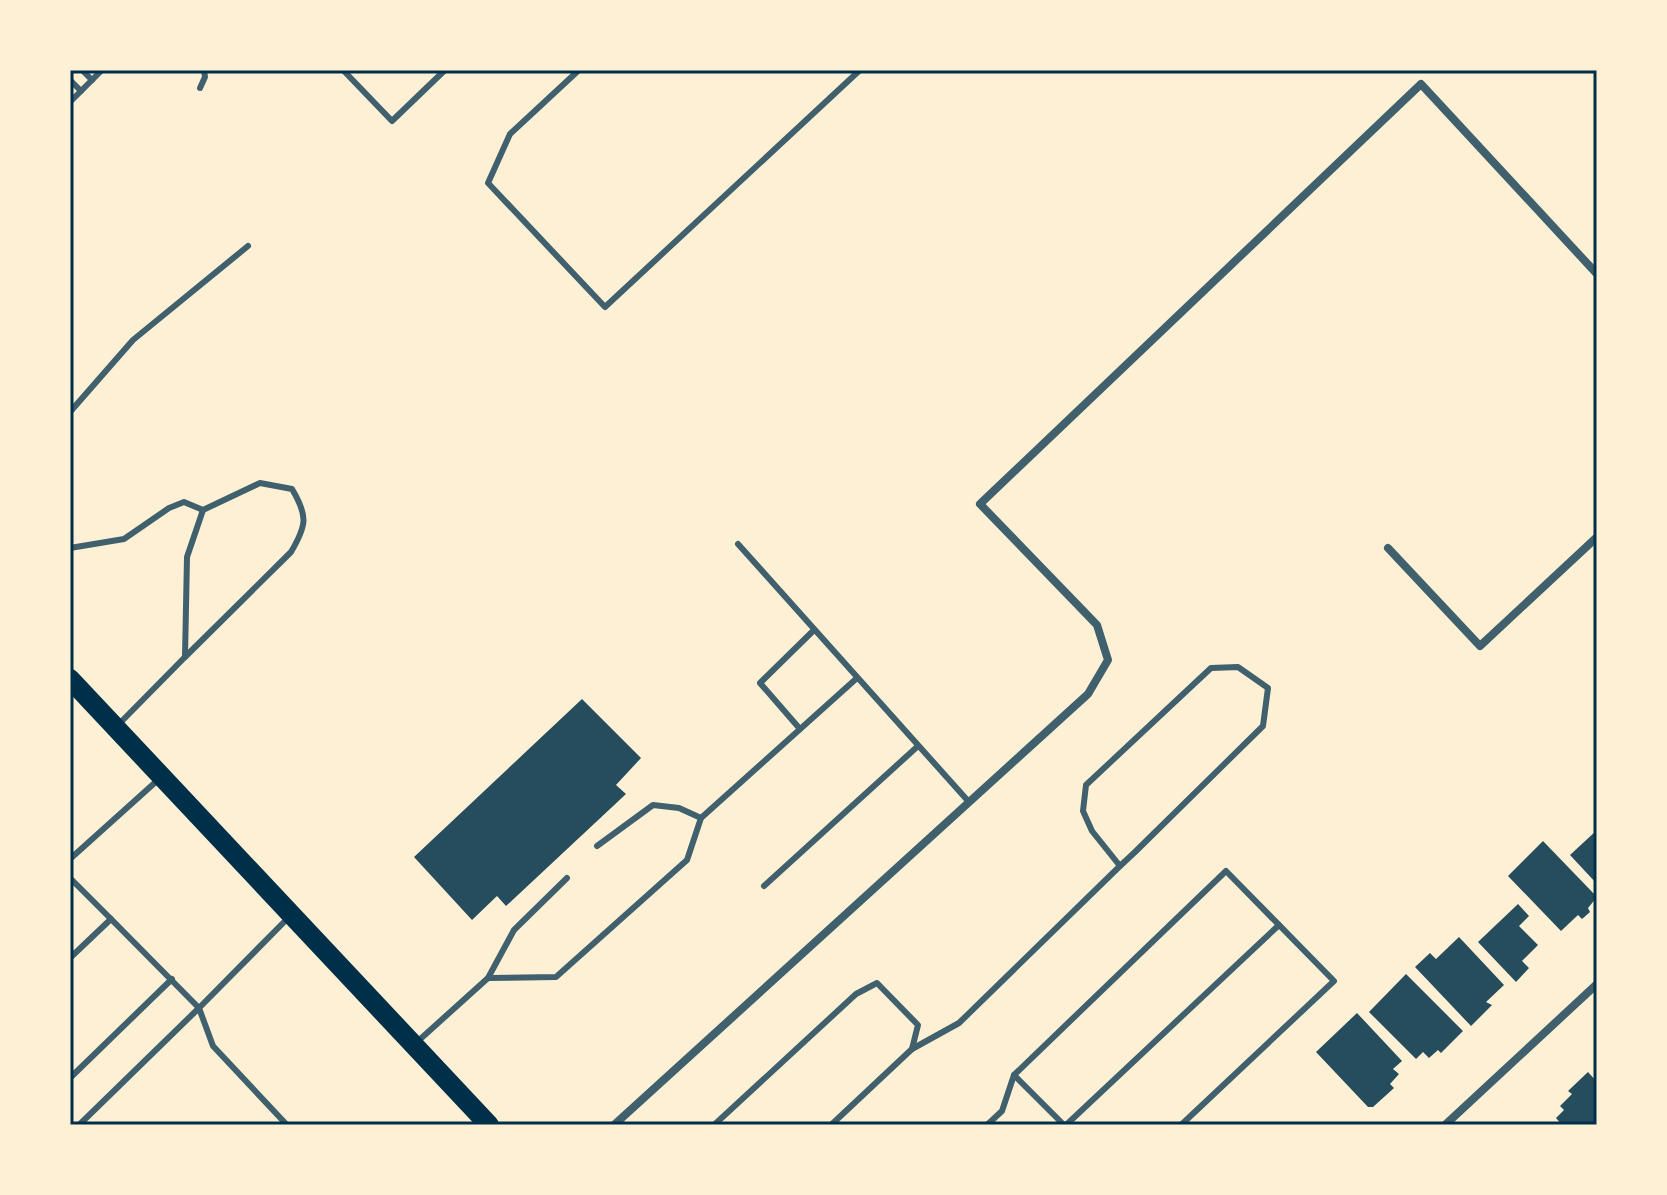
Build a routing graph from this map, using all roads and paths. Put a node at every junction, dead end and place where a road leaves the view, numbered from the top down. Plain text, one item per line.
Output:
1 (82, 70) edge
2 (102, 70) edge
3 (204, 70) edge
4 (343, 70) edge
5 (445, 70) edge
6 (579, 70) edge
7 (857, 71) edge
8 (70, 80) edge
9 (92, 80) junction
10 (200, 88) dead end
11 (81, 91) junction
12 (70, 102) edge
13 (248, 246) dead end
14 (1597, 274) edge
15 (70, 412) edge
16 (203, 510) junction
17 (1597, 537) edge
18 (738, 544) dead end
19 (70, 548) edge
20 (1388, 548) dead end
21 (814, 630) junction
22 (185, 657) junction
23 (857, 678) junction
24 (70, 679) edge
25 (115, 727) junction
26 (800, 729) junction
27 (918, 746) junction
28 (161, 776) junction
29 (969, 802) junction
30 (701, 818) junction
31 (597, 846) dead end
32 (70, 859) edge
33 (1120, 866) junction
34 (70, 878) edge
35 (567, 878) dead end
36 (764, 886) dead end
37 (291, 915) junction
38 (111, 919) junction
39 (1279, 925) junction
40 (70, 958) edge
41 (488, 978) junction
42 (172, 979) junction
43 (1597, 984) edge
44 (199, 1008) junction
45 (413, 1045) junction
46 (912, 1049) junction
47 (1014, 1075) junction
48 (70, 1078) edge
49 (484, 1123) edge
50 (79, 1125) edge
51 (287, 1125) edge
52 (614, 1125) edge
53 (714, 1125) edge
54 (831, 1125) edge
55 (987, 1125) edge
56 (1065, 1125) edge
57 (1181, 1125) edge
58 (1445, 1125) edge

1 - 9 lane
2 - 9 lane
3 - 10 lane
4 - 5 lane
6 - 7 lane
8 - 11 lane
9 - 11 lane
11 - 12 lane
13 - 15 lane
14 - 29 street
16 - 19 lane
16 - 22 lane
16 - 22 lane
17 - 20 street
18 - 21 lane
21 - 23 lane
21 - 26 lane
22 - 25 lane
23 - 26 lane
23 - 27 lane
24 - 25 main road
25 - 28 main road
26 - 30 lane
27 - 29 lane
27 - 36 lane
28 - 32 lane
28 - 37 main road
29 - 52 street
30 - 31 lane
30 - 41 lane
33 - 33 lane
33 - 46 lane
34 - 38 lane
35 - 41 lane
37 - 44 lane
37 - 45 main road
38 - 40 lane
38 - 42 lane
39 - 47 lane
39 - 56 lane
39 - 57 lane
41 - 45 lane
42 - 44 lane
42 - 48 lane
43 - 58 street
44 - 50 lane
44 - 51 lane
45 - 49 main road
46 - 53 lane
46 - 54 lane
47 - 55 lane
47 - 56 lane

